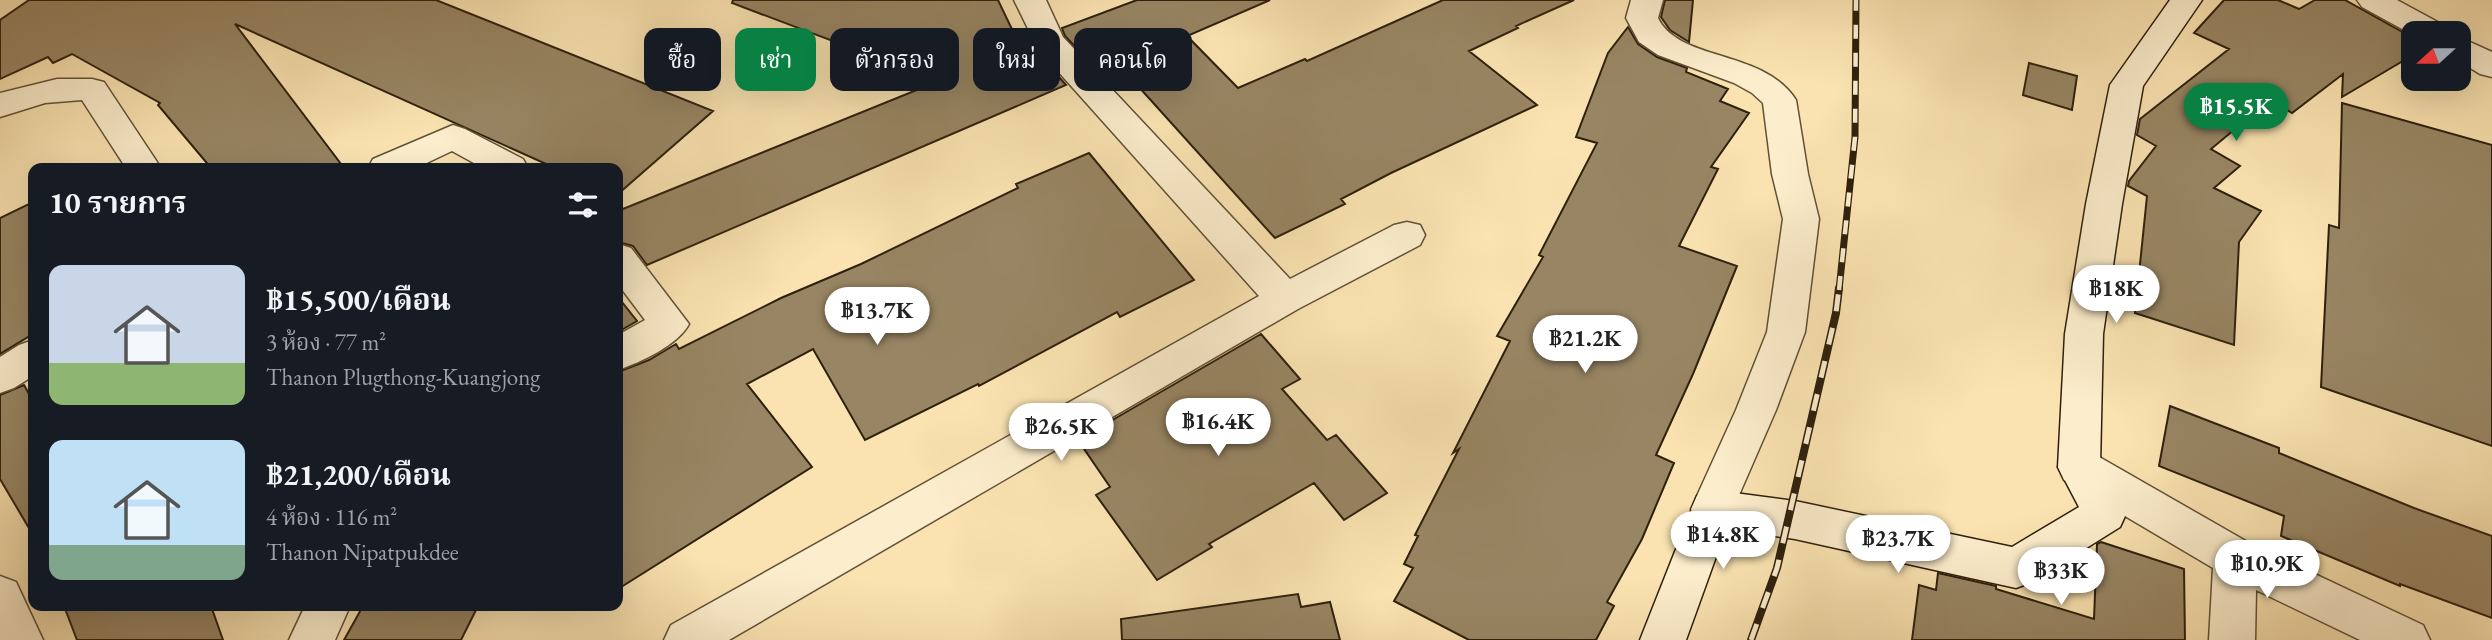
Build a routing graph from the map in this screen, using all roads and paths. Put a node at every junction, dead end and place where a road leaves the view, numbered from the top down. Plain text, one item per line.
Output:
1 (1030, 0) edge
2 (1647, 0) edge
3 (2186, 0) edge
4 (2373, 0) edge
5 (2412, 21) edge
6 (2471, 54) edge
7 (2492, 66) edge
8 (0, 106) edge
9 (141, 163) edge
10 (396, 163) edge
11 (502, 163) edge
12 (1407, 235) dead end
13 (623, 264) edge
14 (1285, 299) junction
15 (623, 351) edge
16 (28, 359) edge
17 (0, 377) edge
18 (2079, 467) junction
19 (1712, 509) junction
20 (2235, 558) junction
21 (0, 596) edge
22 (326, 611) edge
23 (20, 640) edge
24 (312, 640) edge
25 (687, 640) edge
26 (1663, 640) edge
27 (2232, 640) edge
28 (2407, 640) edge

1 - 14 street
2 - 19 street
3 - 18 street
4 - 5 street
6 - 7 street
8 - 9 street
10 - 11 street
12 - 14 street
13 - 15 street
14 - 25 street
16 - 17 street
18 - 19 street
18 - 20 street
19 - 26 street
20 - 27 street
20 - 28 street
21 - 23 street
22 - 24 street

